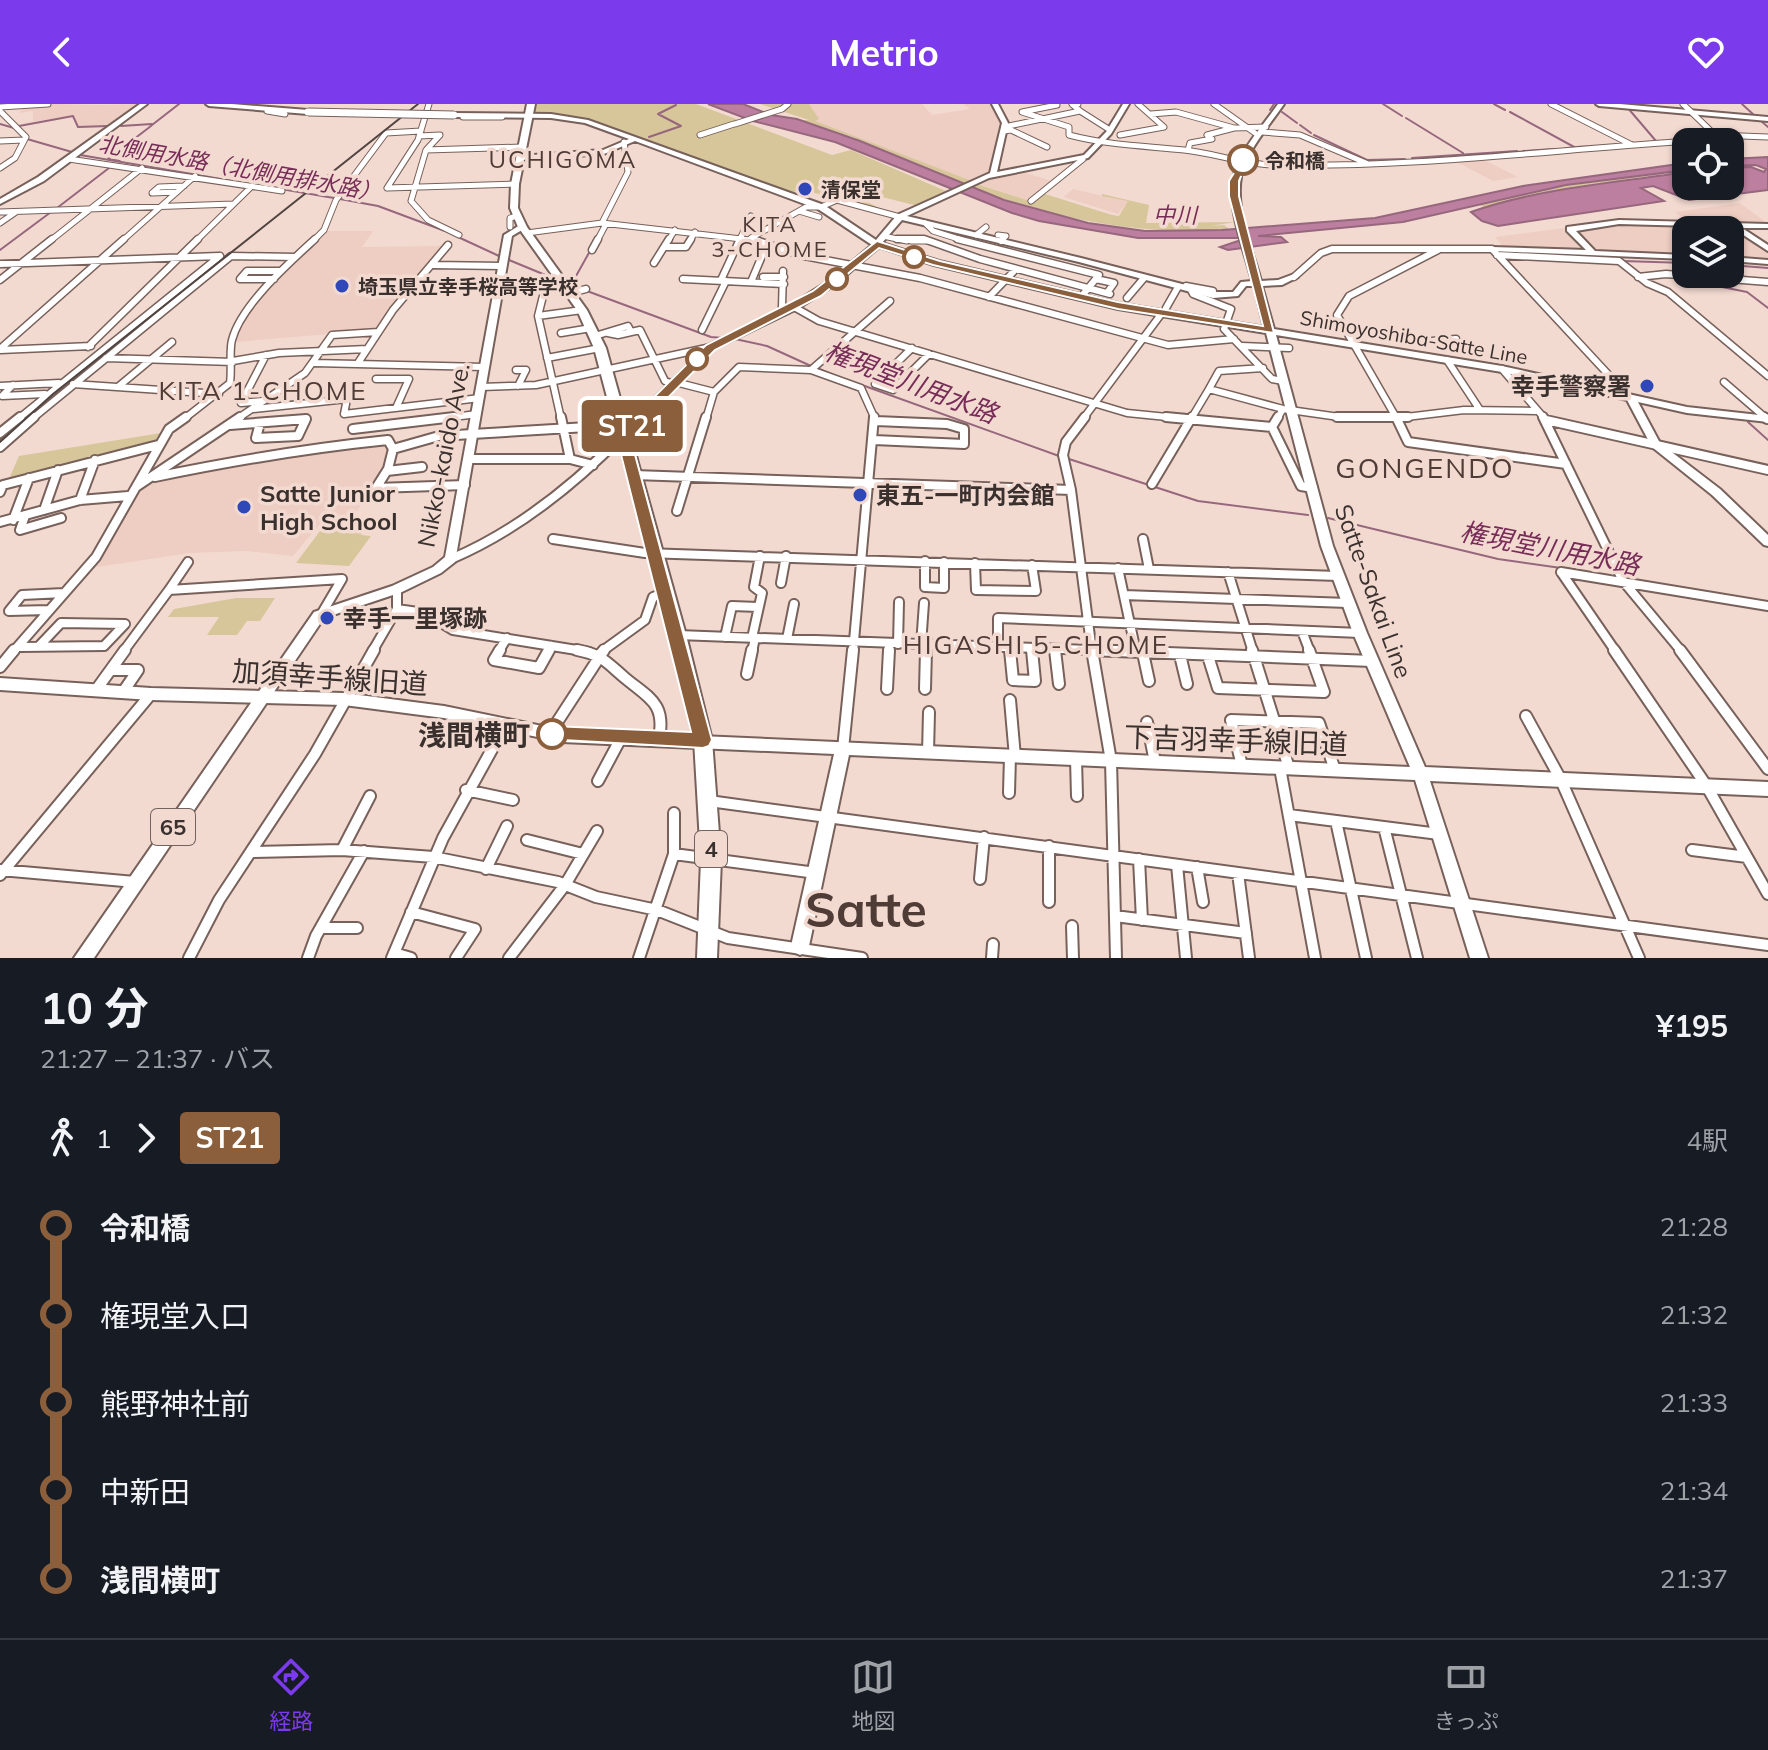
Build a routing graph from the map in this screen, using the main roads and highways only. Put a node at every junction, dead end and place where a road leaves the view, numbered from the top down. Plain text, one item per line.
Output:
1 (531, 104) edge
2 (707, 958) edge

1 - 2 highway, 4

